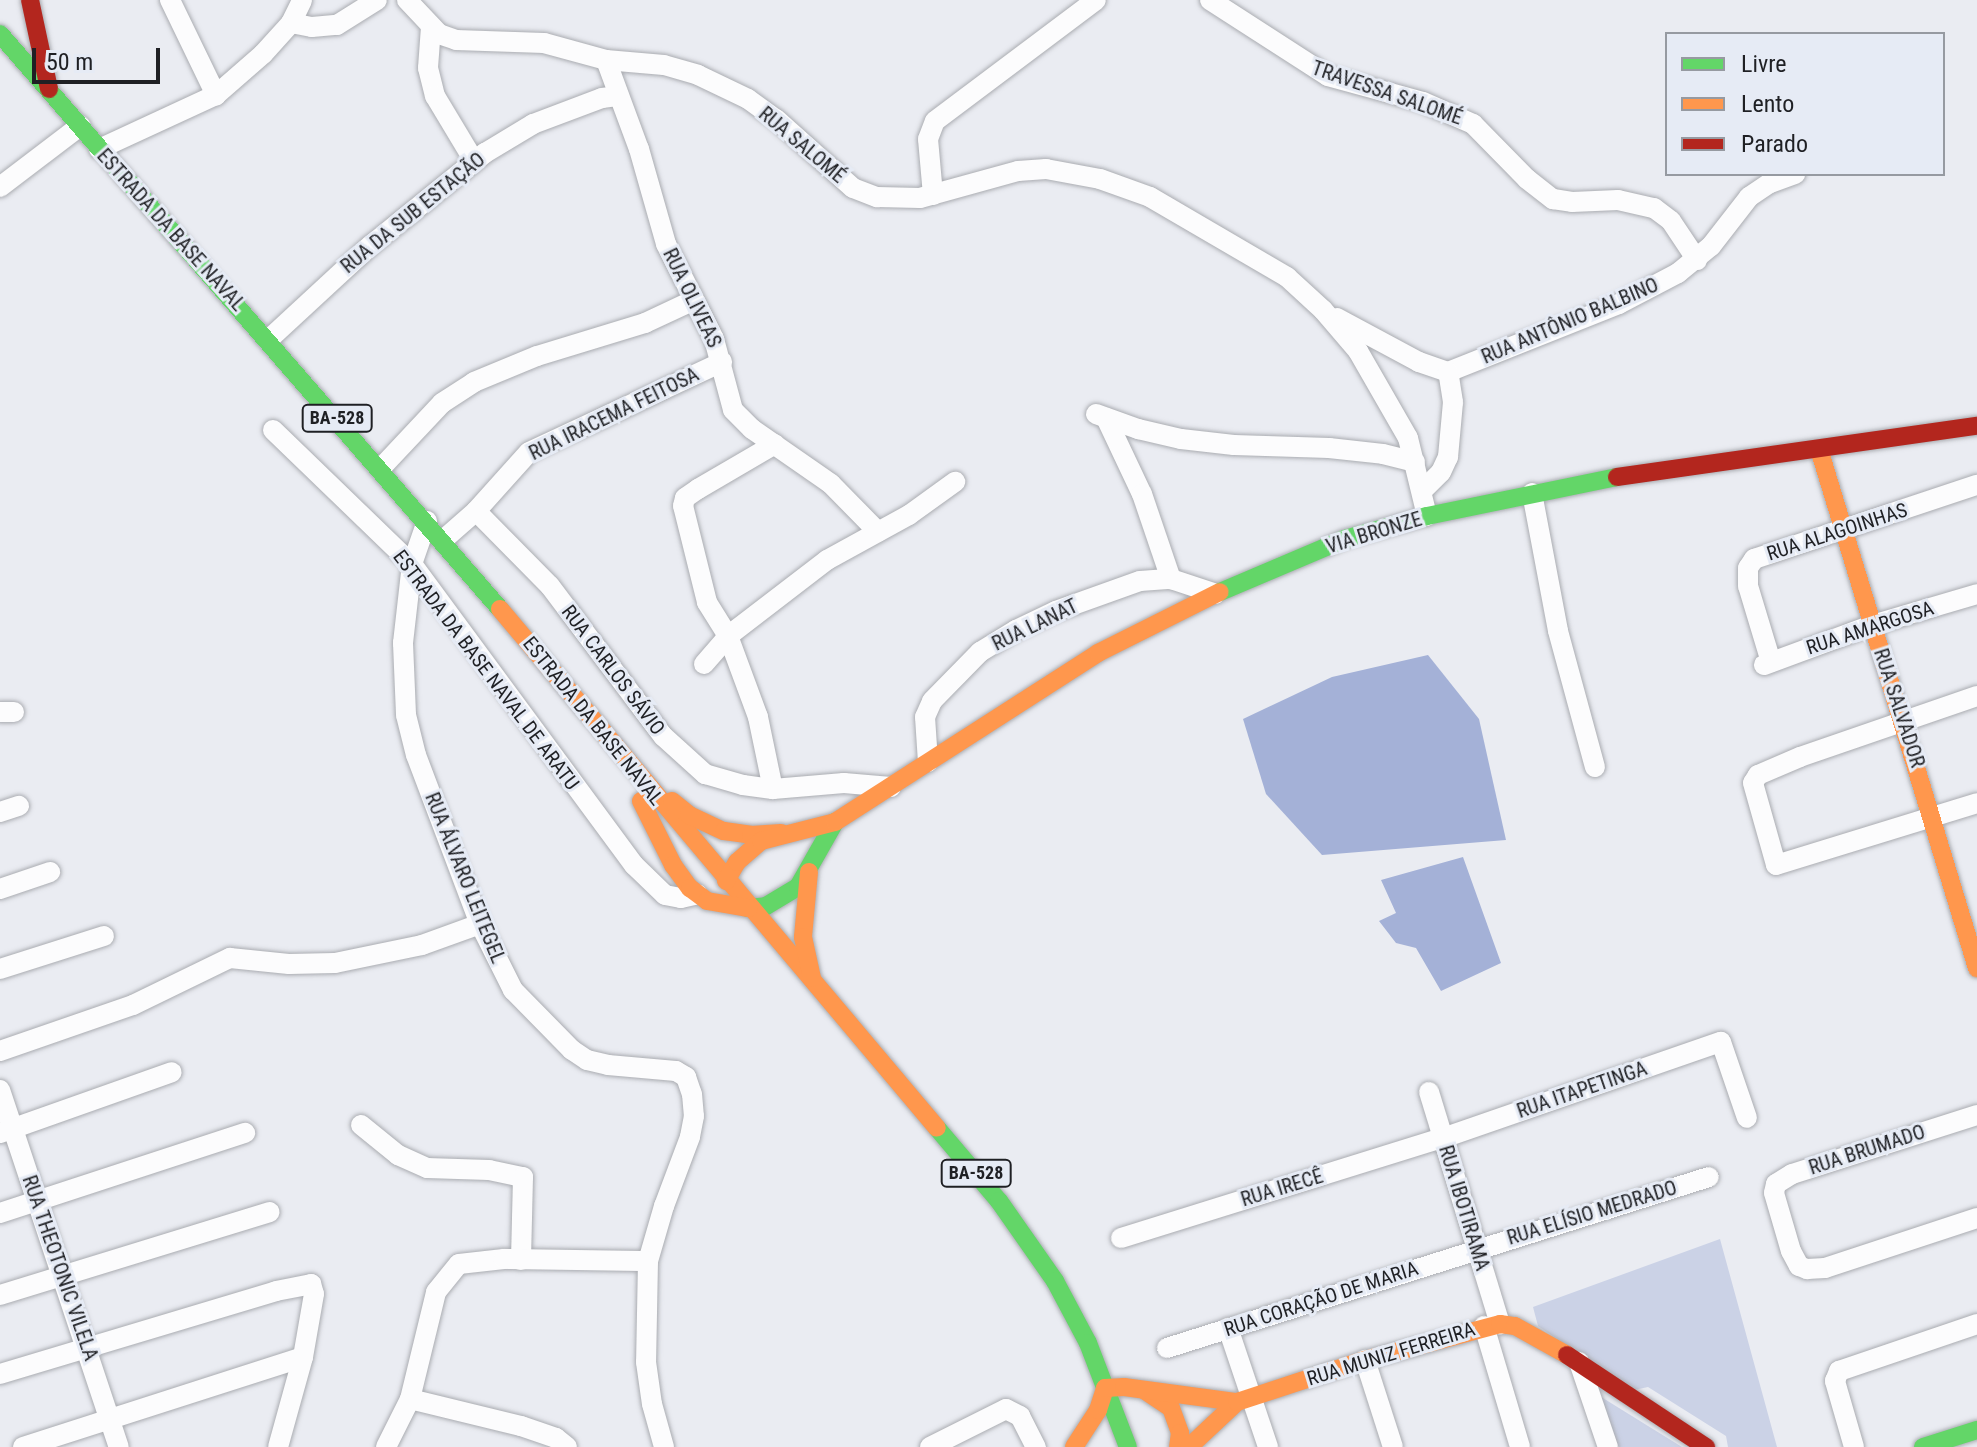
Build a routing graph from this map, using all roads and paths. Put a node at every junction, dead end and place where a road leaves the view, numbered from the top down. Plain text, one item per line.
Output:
1 (30, 0) edge
2 (170, 0) edge
3 (302, 0) edge
4 (377, 0) edge
5 (407, 0) edge
6 (1096, 0) edge
7 (1210, 0) edge
8 (1071, 8) edge
9 (291, 23) junction
10 (431, 27) junction
11 (0, 34) edge
12 (606, 60) junction
13 (50, 92) junction
14 (216, 95) junction
15 (619, 96) junction
16 (80, 126) junction
17 (99, 149) junction
18 (474, 161) junction
19 (1789, 176) edge
20 (0, 187) edge
21 (933, 195) junction
22 (1697, 260) junction
23 (694, 300) junction
24 (1323, 310) junction
25 (268, 340) junction
26 (722, 362) junction
27 (1448, 372) junction
28 (1977, 426) edge
29 (273, 430) dead end
30 (775, 444) junction
31 (1819, 449) junction
32 (1415, 462) junction
33 (381, 468) junction
34 (955, 482) dead end
35 (1977, 485) edge
36 (1423, 490) junction
37 (1532, 493) junction
38 (476, 511) junction
39 (1427, 516) junction
40 (427, 521) junction
41 (1843, 530) junction
42 (878, 532) junction
43 (443, 540) junction
44 (412, 564) junction
45 (1171, 579) junction
46 (1216, 594) junction
47 (1977, 594) edge
48 (1872, 625) junction
49 (728, 636) junction
50 (1768, 663) joint
51 (704, 664) dead end
52 (1977, 696) edge
53 (1904, 719) junction
54 (616, 751) junction
55 (928, 762) junction
56 (1595, 767) dead end
57 (891, 787) junction
58 (773, 789) junction
59 (1977, 803) edge
60 (1934, 817) junction
61 (835, 822) junction
62 (781, 833) junction
63 (50, 872) dead end
64 (809, 872) junction
65 (726, 881) junction
66 (0, 889) edge
67 (698, 894) junction
68 (748, 908) junction
69 (1969, 909) edge
70 (480, 924) junction
71 (104, 936) dead end
72 (1977, 968) edge
73 (0, 969) edge
74 (813, 981) junction
75 (0, 1051) edge
76 (172, 1072) dead end
77 (0, 1090) edge
78 (1429, 1092) dead end
79 (1977, 1115) edge
80 (1747, 1118) dead end
81 (361, 1125) dead end
82 (7, 1130) edge
83 (245, 1133) dead end
84 (1443, 1138) junction
85 (1709, 1177) dead end
86 (37, 1201) junction
87 (269, 1212) dead end
88 (0, 1213) edge
89 (1977, 1218) edge
90 (1121, 1238) dead end
91 (1476, 1249) junction
92 (521, 1260) junction
93 (648, 1261) junction
94 (61, 1274) junction
95 (0, 1295) edge
96 (1977, 1324) edge
97 (1492, 1325) junction
98 (1228, 1328) junction
99 (87, 1345) junction
100 (1167, 1348) dead end
101 (303, 1357) junction
102 (1365, 1360) junction
103 (1579, 1362) junction
104 (0, 1374) edge
105 (1105, 1388) junction
106 (1139, 1389) junction
107 (410, 1399) junction
108 (1244, 1400) junction
109 (109, 1417) junction
110 (1977, 1430) edge
111 (23, 1447) edge
112 (119, 1447) edge
113 (277, 1447) edge
114 (386, 1447) edge
115 (567, 1447) edge
116 (664, 1447) edge
117 (930, 1447) edge
118 (1036, 1447) edge
119 (1074, 1447) edge
120 (1128, 1447) edge
121 (1178, 1447) edge
122 (1189, 1447) edge
123 (1268, 1447) edge
124 (1393, 1447) edge
125 (1520, 1447) edge
126 (1608, 1447) edge
127 (1706, 1447) edge
128 (1854, 1447) edge
129 (1923, 1447) edge

1 - 13 main road
2 - 14 street
3 - 9 street
4 - 9 street
5 - 10 street, RUA SALOMÉ
6 - 8 street
7 - 22 street, TRAVESSA SALOMÉ
8 - 21 street
9 - 14 street
10 - 12 street, RUA SALOMÉ
10 - 18 street
11 - 13 main road, ESTRADA DA BASE NAVAL / BA-528
12 - 15 street, RUA OLIVEAS
12 - 21 street, RUA SALOMÉ
13 - 16 main road, ESTRADA DA BASE NAVAL / BA-528
14 - 17 street
15 - 18 street, RUA DA SUB ESTAÇÃO
15 - 23 street, RUA OLIVEAS
16 - 17 main road, ESTRADA DA BASE NAVAL / BA-528
16 - 20 street
17 - 25 main road, ESTRADA DA BASE NAVAL / BA-528
18 - 25 street, RUA DA SUB ESTAÇÃO
19 - 22 street, RUA ANTÔNIO BALBINO
21 - 24 street, RUA SALOMÉ
22 - 27 street, RUA ANTÔNIO BALBINO
23 - 26 street, RUA OLIVEAS
23 - 33 street
24 - 27 street, RUA SALOMÉ
24 - 32 street, RUA SALOMÉ
25 - 33 main road, ESTRADA DA BASE NAVAL / BA-528
26 - 30 street, RUA OLIVEAS
26 - 38 street, RUA IRACEMA FEITOSA
27 - 36 street
28 - 31 main road, VIA BRONZE
29 - 44 street, ESTRADA DA BASE NAVAL DE ARATU
30 - 42 street, RUA OLIVEAS
30 - 49 street
31 - 37 main road, VIA BRONZE
31 - 41 main road, RUA SALVADOR
32 - 36 street, RUA SALOMÉ
32 - 45 street
33 - 40 main road, ESTRADA DA BASE NAVAL / BA-528
34 - 42 street
35 - 41 street, RUA ALAGOINHAS
36 - 39 street, RUA SALOMÉ
37 - 39 main road, VIA BRONZE
37 - 56 street
38 - 43 street, RUA IRACEMA FEITOSA
38 - 58 street, RUA CARLOS SÁVIO
39 - 46 main road, VIA BRONZE
40 - 43 main road, ESTRADA DA BASE NAVAL / BA-528
40 - 44 street, RUA ÁLVARO LEITEGEL
41 - 48 main road, RUA SALVADOR
41 - 50 street, RUA ALAGOINHAS
42 - 49 street
43 - 54 main road, ESTRADA DA BASE NAVAL / BA-528
44 - 67 street, ESTRADA DA BASE NAVAL DE ARATU
44 - 70 street, RUA ÁLVARO LEITEGEL
45 - 46 street, RUA LANAT
45 - 55 street, RUA LANAT
46 - 55 main road, VIA BRONZE
47 - 48 street, RUA AMARGOSA
48 - 50 street, RUA AMARGOSA
48 - 53 main road, RUA SALVADOR
49 - 51 street
49 - 58 street
52 - 53 street
53 - 60 main road, RUA SALVADOR
53 - 60 street
54 - 62 main road
54 - 65 main road, ESTRADA DA BASE NAVAL / BA-528
54 - 67 main road
55 - 57 main road, VIA BRONZE
57 - 58 street
57 - 61 main road, VIA BRONZE
59 - 60 street
60 - 69 main road, RUA SALVADOR
61 - 62 main road, VIA BRONZE
61 - 64 main road
62 - 65 main road, VIA BRONZE
63 - 66 street
64 - 68 main road
64 - 74 main road
65 - 68 main road, ESTRADA DA BASE NAVAL / BA-528
67 - 68 main road
68 - 74 main road, ESTRADA DA BASE NAVAL / BA-528
69 - 72 main road, RUA SALVADOR
70 - 75 street
70 - 93 street, RUA ÁLVARO LEITEGEL
71 - 73 street
74 - 105 main road, ESTRADA DA BASE NAVAL / BA-528
76 - 82 street
77 - 82 street, RUA THEOTONIC VILELA
78 - 84 street, RUA IBOTIRAMA
79 - 89 street, RUA BRUMADO
80 - 84 street, RUA ITAPETINGA
81 - 92 street
82 - 86 street, RUA THEOTONIC VILELA
83 - 86 street
84 - 90 street, RUA IRECÊ
84 - 91 street, RUA IBOTIRAMA
85 - 91 street, RUA ELÍSIO MEDRADO
86 - 88 street
86 - 94 street, RUA THEOTONIC VILELA
87 - 94 street
91 - 97 street, RUA IBOTIRAMA
91 - 98 street, RUA CORAÇÃO DE MARIA
92 - 93 street
92 - 107 street
93 - 116 street, RUA ÁLVARO LEITEGEL
94 - 95 street
94 - 99 street, RUA THEOTONIC VILELA
96 - 128 street
97 - 102 main road, RUA MUNIZ FERREIRA
97 - 103 main road, RUA MUNIZ FERREIRA
97 - 125 street, RUA IBOTIRAMA
98 - 100 street, RUA CORAÇÃO DE MARIA
98 - 108 street
99 - 101 street
99 - 104 street
99 - 109 street, RUA THEOTONIC VILELA
101 - 109 street
101 - 113 street
102 - 108 main road, RUA MUNIZ FERREIRA
102 - 124 street
103 - 126 street
103 - 127 main road, RUA MUNIZ FERREIRA
105 - 106 main road, RUA MUNIZ FERREIRA
105 - 119 main road
105 - 120 main road, ESTRADA DA BASE NAVAL / BA-528
106 - 108 main road, RUA MUNIZ FERREIRA
106 - 121 main road
107 - 114 street
107 - 115 street
108 - 122 main road, RUA MUNIZ FERREIRA
108 - 123 street
109 - 111 street
109 - 112 street, RUA THEOTONIC VILELA
110 - 129 main road
117 - 118 street

